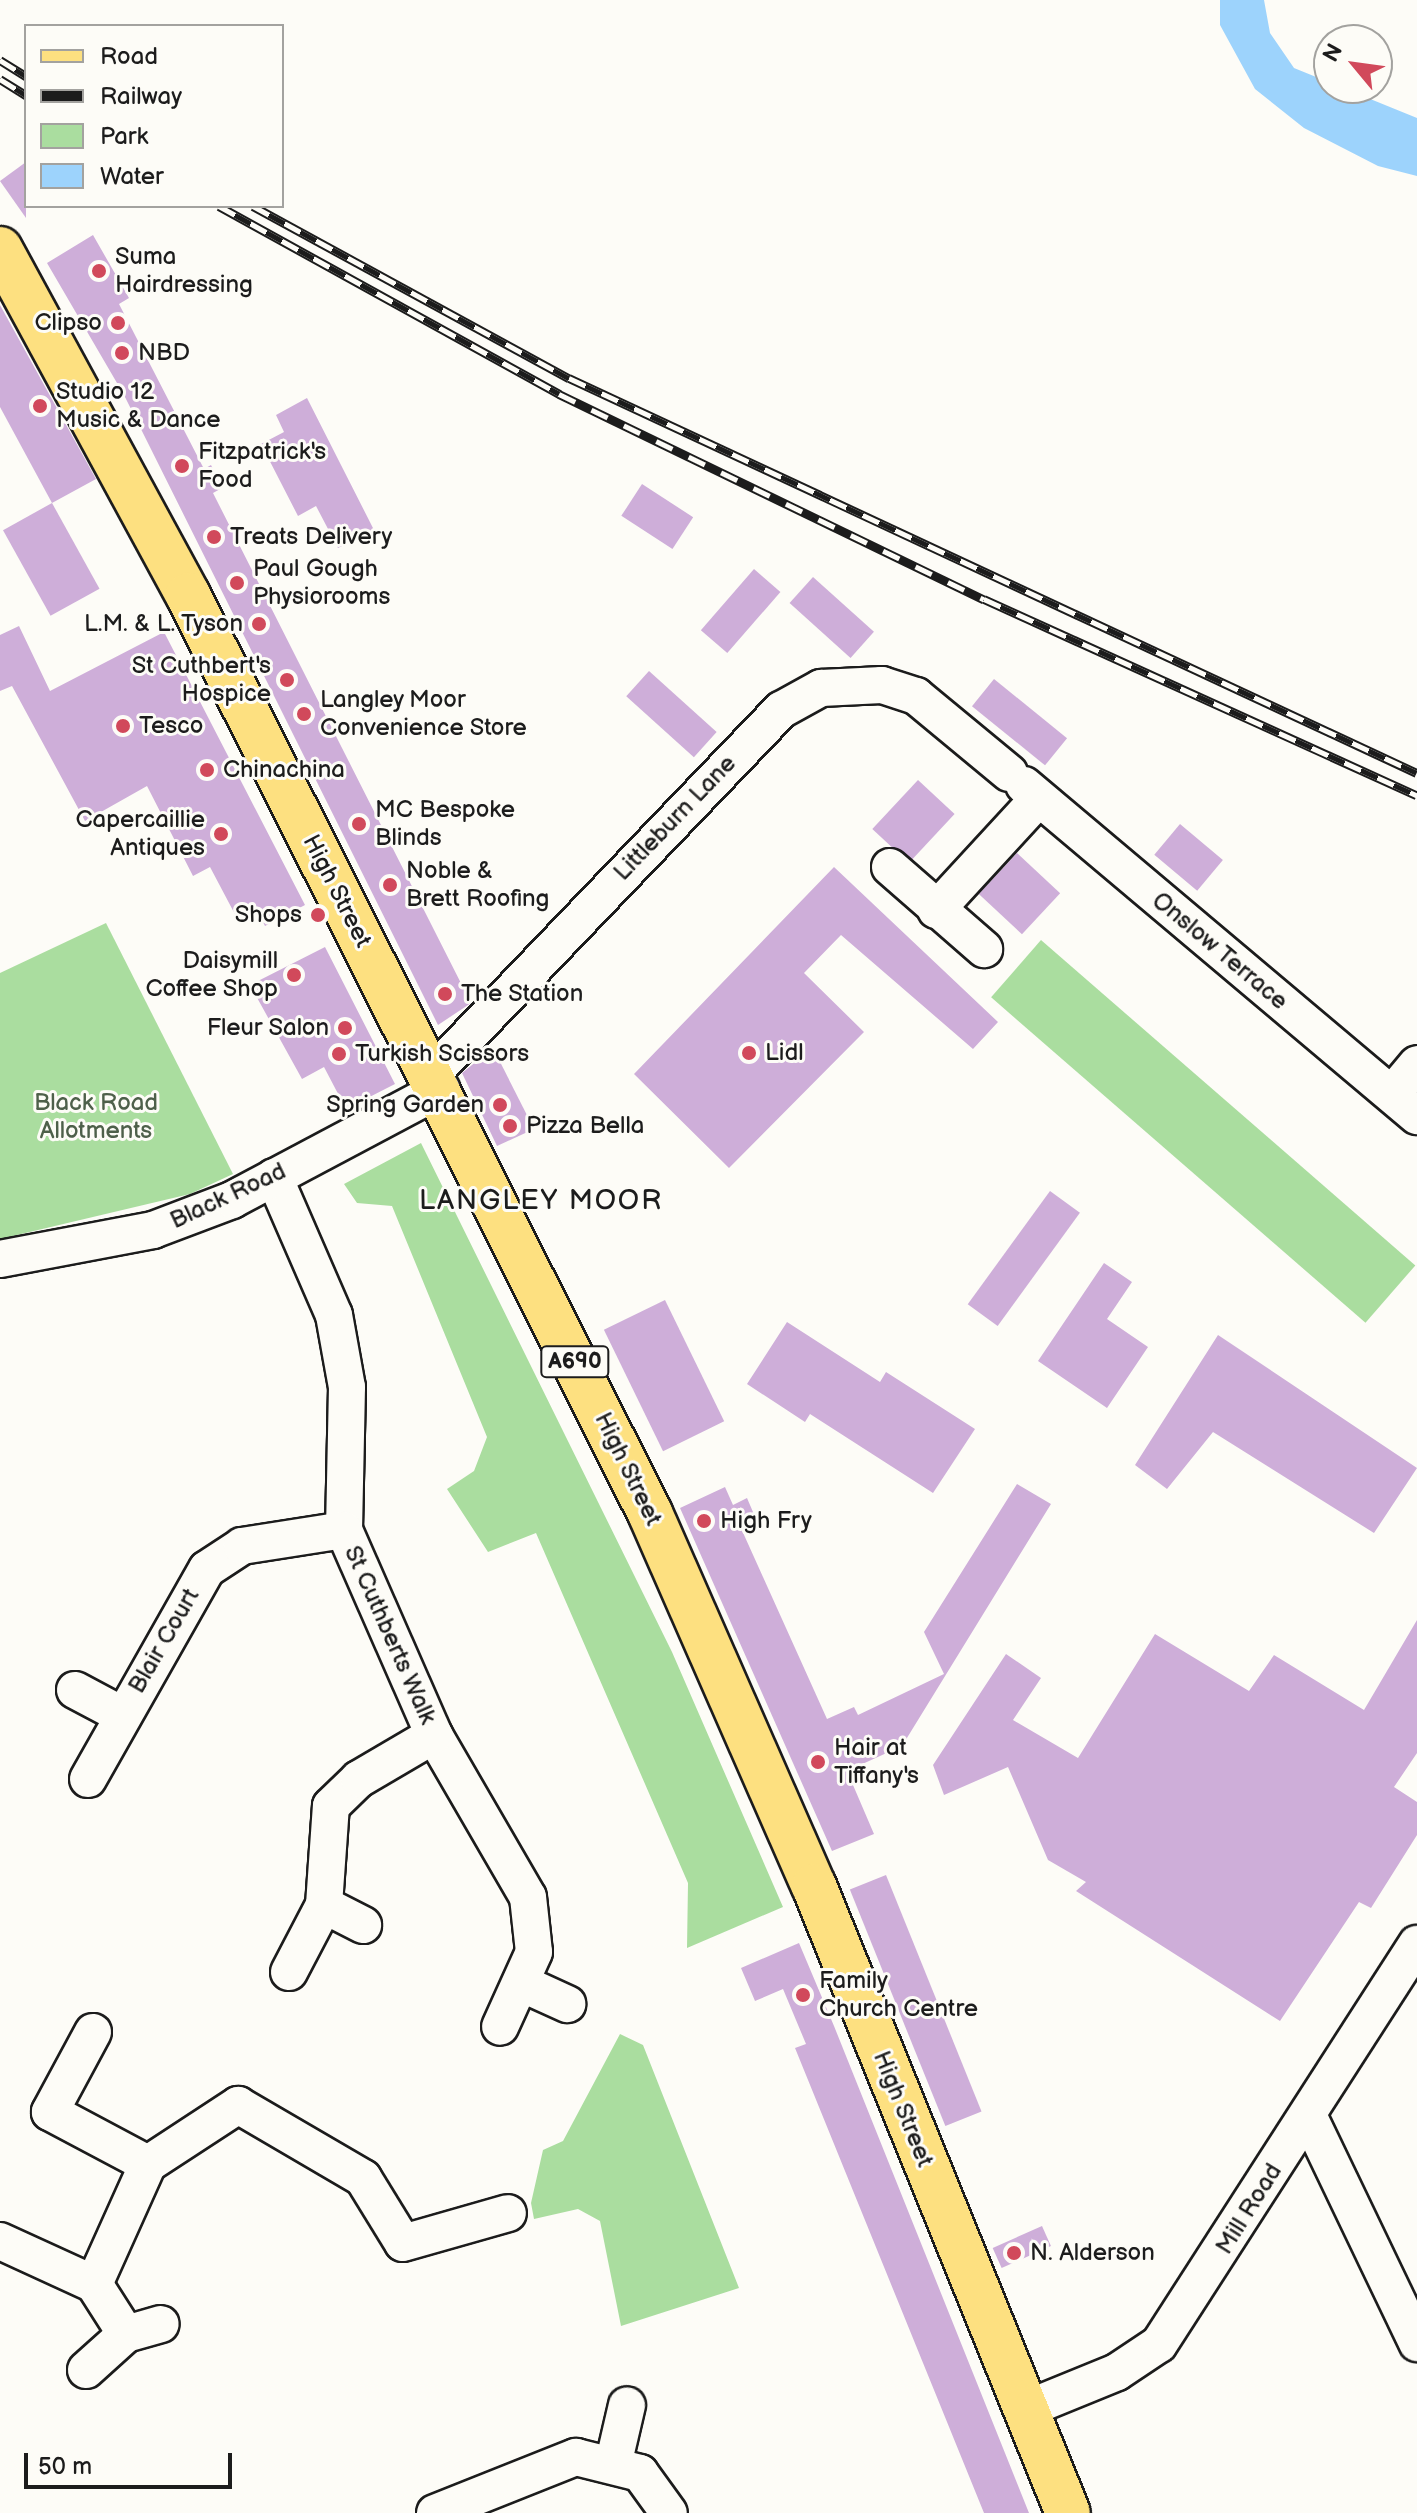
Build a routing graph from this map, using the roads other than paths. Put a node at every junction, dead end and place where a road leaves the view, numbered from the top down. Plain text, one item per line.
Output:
1 (0, 249) edge
2 (1024, 786) junction
3 (890, 867) dead end
4 (936, 910) junction
5 (984, 949) dead end
6 (1417, 1064) edge
7 (437, 1081) junction
8 (1404, 1105) edge
9 (274, 1177) junction
10 (0, 1259) edge
11 (344, 1530) junction
12 (75, 1690) dead end
13 (122, 1715) junction
14 (434, 1735) junction
15 (88, 1779) dead end
16 (324, 1905) junction
17 (363, 1925) dead end
18 (1417, 1944) edge
19 (289, 1972) dead end
20 (521, 1983) junction
21 (567, 2004) dead end
22 (500, 2027) dead end
23 (93, 2032) dead end
24 (1308, 2115) junction
25 (148, 2164) junction
26 (508, 2213) dead end
27 (0, 2241) edge
28 (94, 2284) junction
29 (161, 2324) dead end
30 (126, 2334) junction
31 (1417, 2343) edge
32 (86, 2370) dead end
33 (627, 2405) dead end
34 (1024, 2410) junction
35 (614, 2461) junction
36 (435, 2513) edge
37 (669, 2513) edge
38 (1068, 2513) edge

1 - 7 main road, High Street / A690
2 - 4 street
2 - 7 street, Littleburn Lane
2 - 8 street, Onslow Terrace
3 - 4 street
4 - 5 street
6 - 8 street
7 - 9 street, Black Road
7 - 34 main road, High Street / A690
9 - 10 street, Black Road
9 - 11 street, St Cuthberts Walk
11 - 13 street, Blair Court
11 - 14 street, St Cuthberts Walk
12 - 13 street, Blair Court
13 - 15 street, Blair Court
14 - 16 street
14 - 20 street, St Cuthberts Walk
16 - 17 street
16 - 19 street
18 - 24 street, Mill Road
20 - 21 street
20 - 22 street, St Cuthberts Walk
23 - 25 street
24 - 31 street
24 - 34 street, Mill Road
25 - 26 street
25 - 28 street
27 - 28 street
28 - 30 street
29 - 30 street
30 - 32 street
33 - 35 street
34 - 38 main road, High Street / A690
35 - 36 street
35 - 37 street

